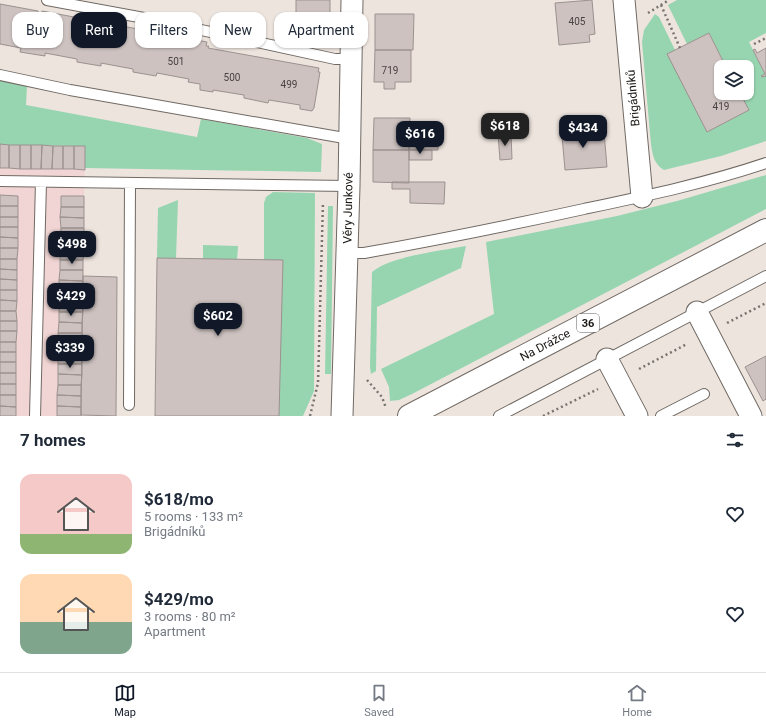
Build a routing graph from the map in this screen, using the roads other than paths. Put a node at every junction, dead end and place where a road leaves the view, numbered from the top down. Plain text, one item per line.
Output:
1 (47, 0) edge
2 (352, 0) edge
3 (624, 0) edge
4 (351, 59) junction
5 (0, 75) edge
6 (350, 139) junction
7 (766, 163) edge
8 (0, 181) edge
9 (41, 182) junction
10 (130, 183) junction
11 (349, 186) junction
12 (642, 197) junction
13 (766, 230) edge
14 (347, 253) junction
15 (766, 276) edge
16 (697, 312) junction
17 (607, 360) junction
18 (704, 394) dead end
19 (129, 405) dead end
20 (35, 416) edge
21 (342, 416) edge
22 (410, 416) edge
23 (499, 416) edge
24 (637, 416) edge
25 (661, 416) edge
26 (751, 416) edge

1 - 4 lane
2 - 4 street, Věry Junkové
3 - 12 street, Brigádníků
4 - 6 street, Věry Junkové
5 - 6 lane
6 - 11 street, Věry Junkové
7 - 12 lane
8 - 9 lane
9 - 10 lane
9 - 20 lane
10 - 11 lane
10 - 19 lane
11 - 14 street, Věry Junkové
12 - 14 lane
13 - 22 main road, Na Drážce / 36
14 - 21 street, Věry Junkové
15 - 16 lane
16 - 17 lane
16 - 26 street
17 - 23 lane
17 - 24 street
18 - 25 lane

